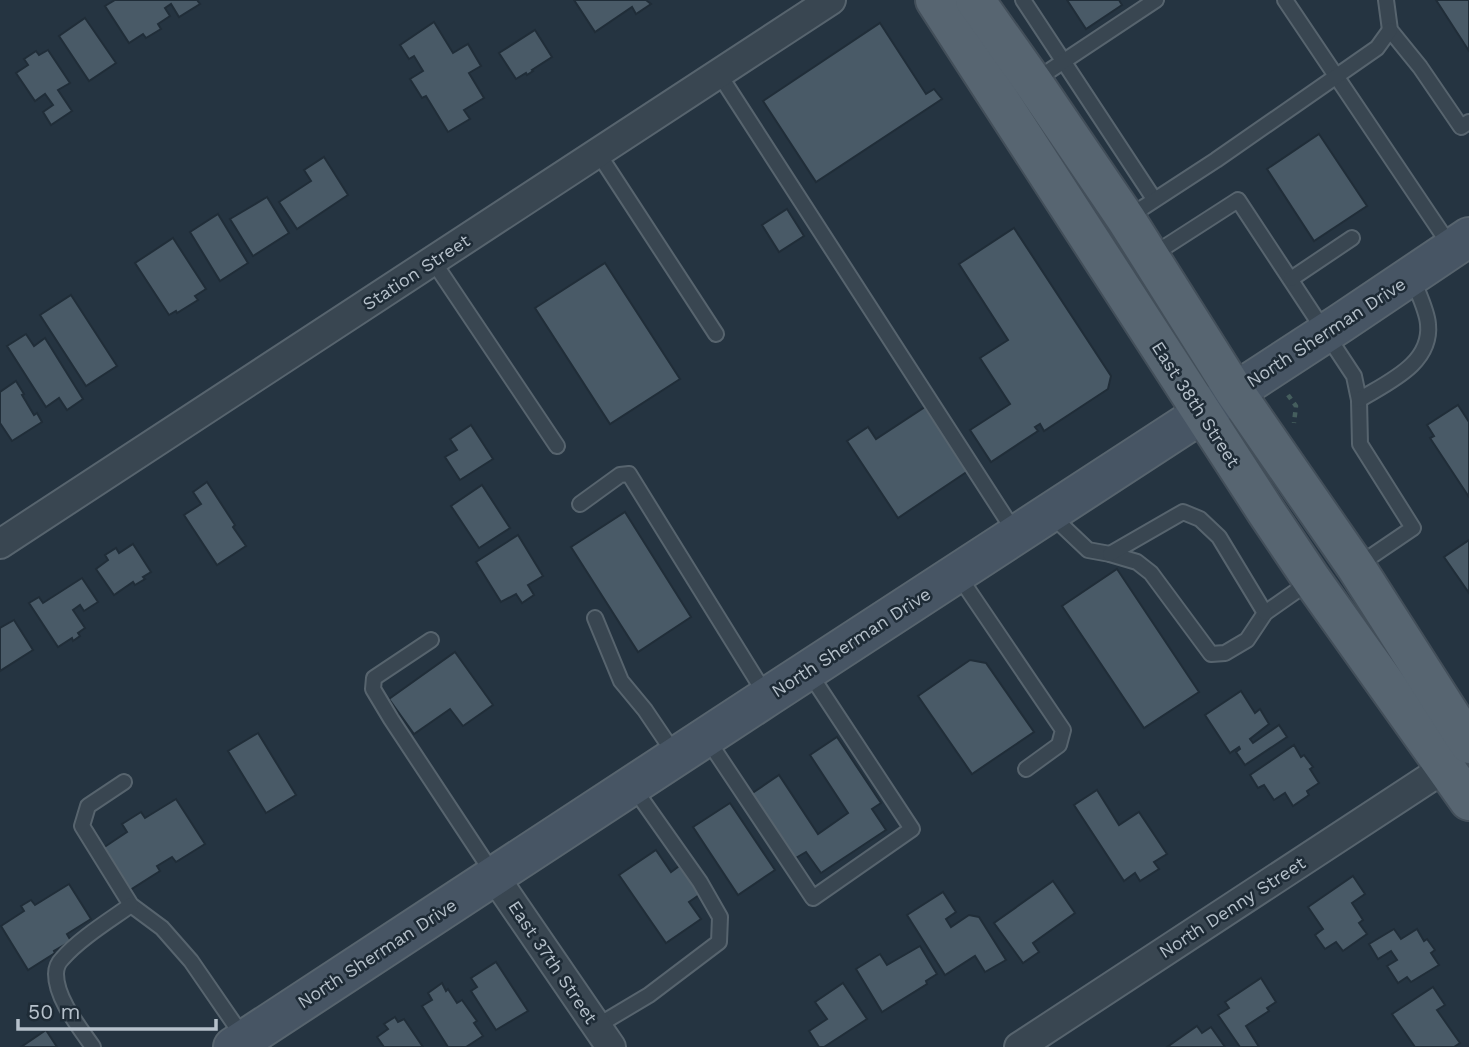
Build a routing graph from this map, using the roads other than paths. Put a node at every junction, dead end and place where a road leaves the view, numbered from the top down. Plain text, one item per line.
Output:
1 (831, 0) edge
2 (935, 0) edge
3 (975, 0) edge
4 (1023, 0) edge
5 (1156, 0) edge
6 (1285, 0) edge
7 (1386, 0) edge
8 (1390, 30) junction
9 (1048, 72) junction
10 (719, 74) junction
11 (1336, 76) junction
12 (1469, 122) edge
13 (598, 153) junction
14 (1140, 209) junction
15 (1352, 238) dead end
16 (1460, 243) edge
17 (1151, 256) junction
18 (433, 261) junction
19 (1411, 276) junction
20 (1291, 279) junction
21 (1326, 332) junction
22 (716, 334) dead end
23 (1235, 392) junction
24 (1359, 400) junction
25 (1202, 414) junction
26 (557, 446) dead end
27 (580, 504) dead end
28 (1049, 513) junction
29 (1016, 534) junction
30 (0, 544) edge
31 (1110, 554) junction
32 (1356, 566) junction
33 (957, 573) junction
34 (1312, 580) junction
35 (1265, 613) junction
36 (595, 618) dead end
37 (431, 640) dead end
38 (808, 670) junction
39 (767, 696) junction
40 (691, 747) junction
41 (1457, 755) edge
42 (1026, 769) dead end
43 (124, 782) dead end
44 (632, 786) junction
45 (1469, 801) edge
46 (494, 876) junction
47 (131, 905) junction
48 (604, 1037) edge
49 (239, 1043) edge
50 (93, 1047) edge
51 (1019, 1047) edge

1 - 10 street, Station Street
2 - 25 main road, East 38th Street
3 - 9 main road, East 38th Street
4 - 9 lane
5 - 9 lane
6 - 11 lane
7 - 8 lane
8 - 11 lane
8 - 12 lane
9 - 14 main road, East 38th Street
10 - 13 street, Station Street
10 - 29 lane
11 - 14 lane
11 - 16 lane
13 - 18 street, Station Street
13 - 22 lane
14 - 17 main road, East 38th Street
15 - 20 lane
16 - 19 main road, North Sherman Drive
17 - 20 lane
17 - 23 main road, East 38th Street
18 - 26 lane
18 - 30 street, Station Street
19 - 21 main road, North Sherman Drive
19 - 24 lane
20 - 21 lane
21 - 23 main road, North Sherman Drive
21 - 24 lane
23 - 25 main road, North Sherman Drive
23 - 32 main road, East 38th Street
24 - 32 lane
25 - 28 main road, North Sherman Drive
25 - 34 main road, East 38th Street
27 - 39 lane
28 - 29 main road, North Sherman Drive
28 - 31 lane
29 - 33 main road, North Sherman Drive
31 - 35 lane
31 - 35 lane
32 - 41 main road, East 38th Street
33 - 38 main road, North Sherman Drive
33 - 42 lane
34 - 35 lane
34 - 41 main road, East 38th Street
36 - 40 lane
37 - 46 lane
38 - 39 main road, North Sherman Drive
38 - 40 lane
39 - 40 main road, North Sherman Drive
40 - 44 main road, North Sherman Drive
41 - 45 main road, East 38th Street
41 - 51 street, North Denny Street
43 - 47 lane
44 - 46 main road, North Sherman Drive
44 - 48 lane
46 - 48 street, East 37th Street
46 - 49 main road, North Sherman Drive
47 - 49 lane
47 - 50 lane

